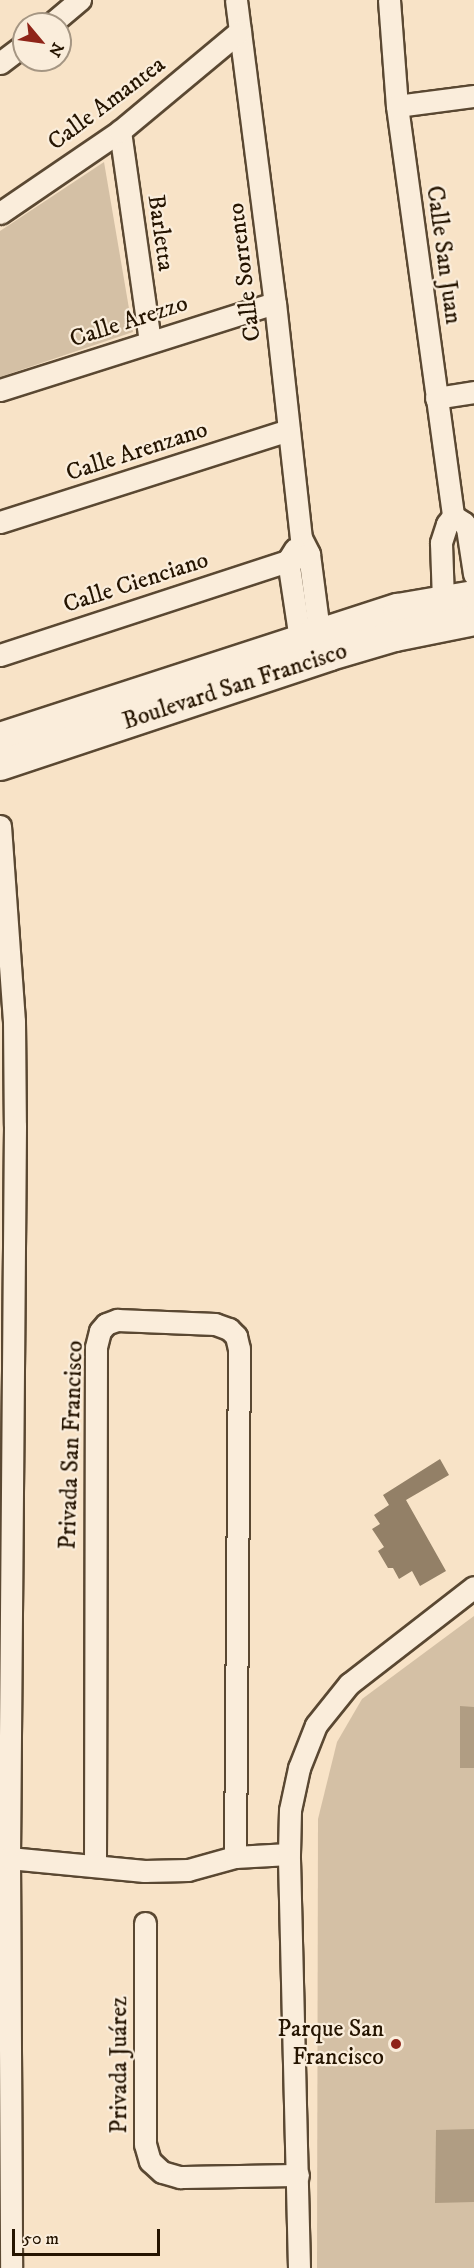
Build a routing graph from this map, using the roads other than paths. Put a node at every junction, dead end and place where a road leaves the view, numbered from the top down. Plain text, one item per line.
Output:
1 (80, 0) edge
2 (236, 0) edge
3 (389, 0) edge
4 (66, 12) edge
5 (240, 31) junction
6 (474, 96) edge
7 (398, 106) junction
8 (120, 131) junction
9 (0, 213) edge
10 (275, 303) junction
11 (150, 341) junction
12 (0, 390) edge
13 (474, 392) edge
14 (436, 398) junction
15 (289, 430) junction
16 (453, 516) junction
17 (0, 522) edge
18 (305, 546) junction
19 (288, 560) junction
20 (474, 574) edge
21 (474, 596) edge
22 (443, 601) junction
23 (474, 620) edge
24 (311, 649) junction
25 (0, 655) edge
26 (0, 738) edge
27 (0, 765) edge
28 (0, 826) edge
29 (474, 1587) edge
30 (289, 1854) junction
31 (236, 1857) junction
32 (9, 1858) junction
33 (95, 1866) junction
34 (145, 1923) dead end
35 (298, 2175) junction
36 (11, 2268) edge
37 (299, 2268) edge

1 - 4 street
2 - 5 street, Calle Sorrento
3 - 7 street, Calle San Juan
5 - 8 street, Calle Amantea
5 - 10 street, Calle Sorrento
6 - 7 street
7 - 14 street, Calle San Juan
8 - 9 street, Calle Amantea
8 - 11 street, Barletta
10 - 11 street, Calle Arezzo
10 - 15 street, Calle Sorrento
11 - 12 street, Calle Arezzo
13 - 14 street
14 - 16 street, Calle San Juan
15 - 17 street, Calle Arenzano
15 - 18 street, Calle Sorrento
16 - 20 street, Calle San Juan
16 - 22 street
18 - 19 street
18 - 24 street, Calle Sorrento
19 - 24 street
19 - 25 street, Calle Cienciano
21 - 22 street, Boulevard San Francisco
22 - 24 street, Boulevard San Francisco
23 - 24 street, Boulevard San Francisco
24 - 26 street, Boulevard San Francisco
24 - 27 street, Boulevard San Francisco
28 - 32 street
29 - 30 street
30 - 31 street
30 - 35 street
31 - 33 street
31 - 33 street, Privada San Francisco
32 - 33 street
32 - 36 street
34 - 35 street, Privada Juárez
35 - 37 street

